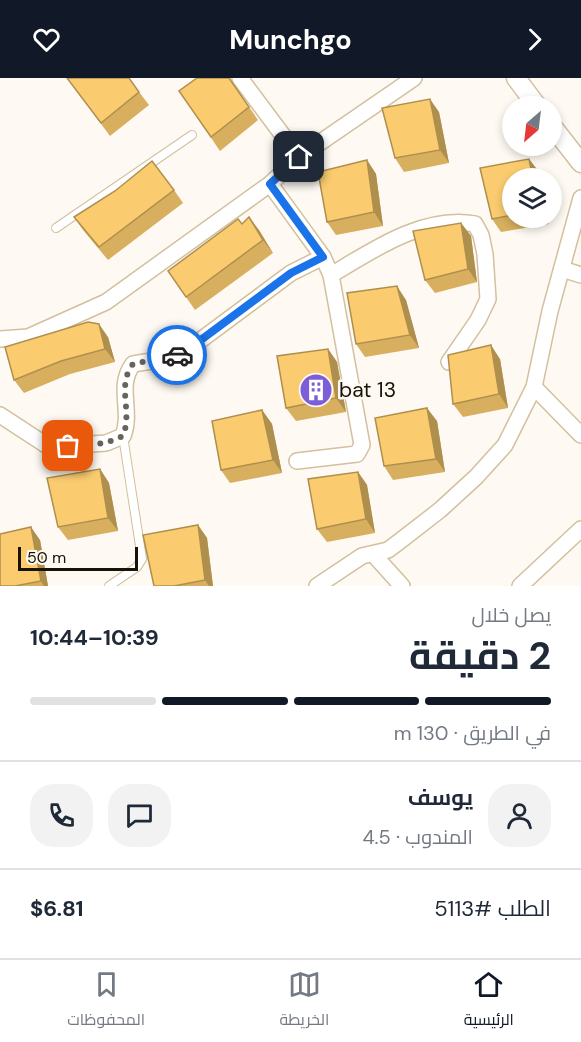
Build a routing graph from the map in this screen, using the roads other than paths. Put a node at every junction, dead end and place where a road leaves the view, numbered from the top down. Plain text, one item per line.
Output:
1 (240, 78) edge
2 (414, 78) edge
3 (516, 78) edge
4 (530, 96) edge
5 (192, 135) dead end
6 (562, 139) edge
7 (299, 157) junction
8 (581, 163) edge
9 (270, 184) junction
10 (581, 198) edge
11 (56, 228) dead end
12 (323, 257) junction
13 (562, 269) junction
14 (331, 275) junction
15 (581, 275) edge
16 (0, 339) edge
17 (449, 362) edge
18 (534, 387) junction
19 (0, 415) edge
20 (581, 435) edge
21 (123, 436) junction
22 (297, 461) dead end
23 (581, 529) edge
24 (374, 555) junction
25 (109, 586) edge
26 (317, 586) edge
27 (402, 586) edge
28 (520, 586) edge

1 - 7 street
2 - 7 street
3 - 4 street
5 - 11 lane
6 - 8 street
7 - 9 street
9 - 12 street
9 - 16 street
10 - 13 street
12 - 14 street
12 - 21 street
13 - 15 street
13 - 18 street
14 - 17 street
14 - 22 street
18 - 20 street
18 - 24 street
19 - 21 street
21 - 25 lane
23 - 28 street
24 - 26 street
24 - 27 street

